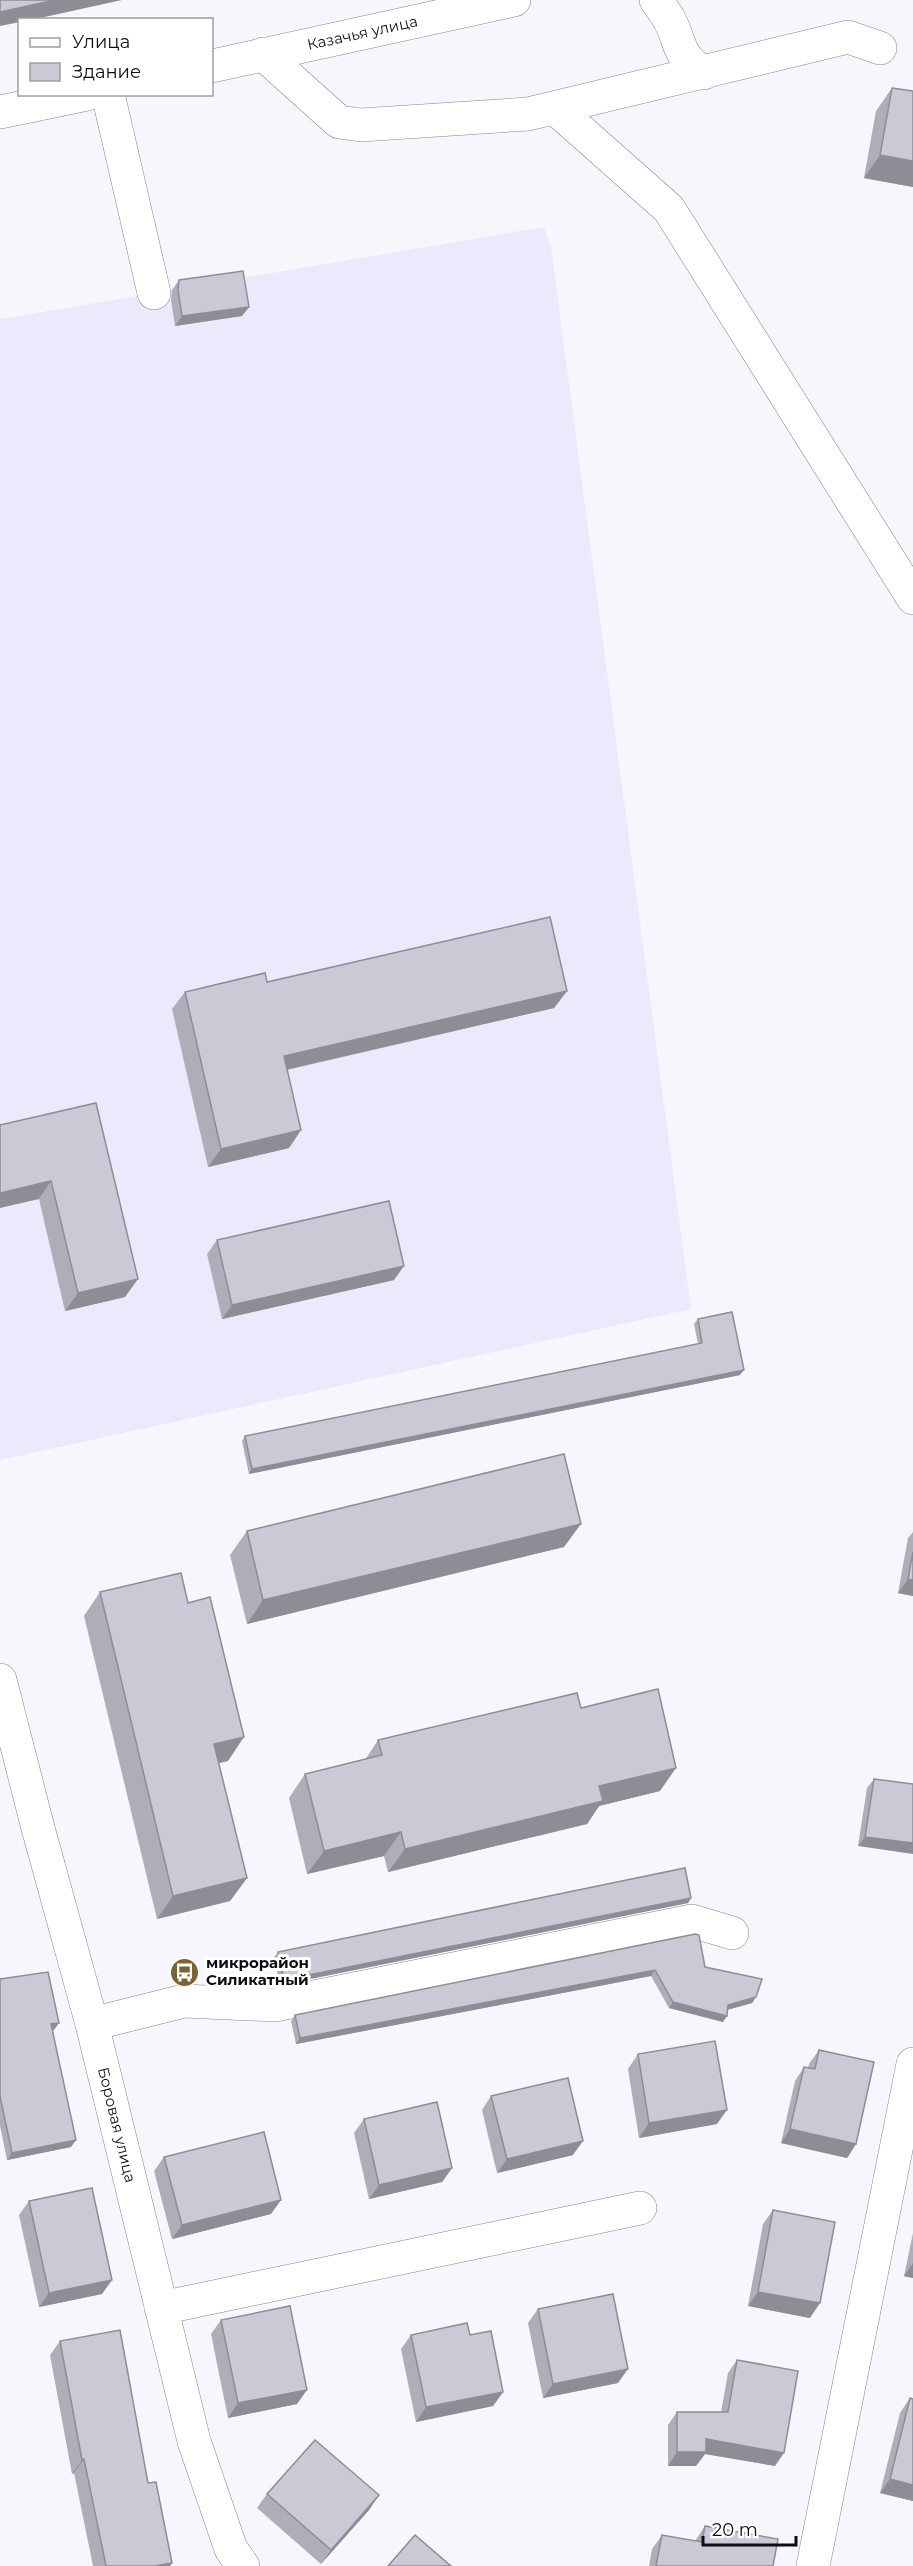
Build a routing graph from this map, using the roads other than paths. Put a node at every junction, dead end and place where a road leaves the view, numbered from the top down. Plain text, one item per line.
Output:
1 (514, 0) edge
2 (656, 0) edge
3 (880, 48) dead end
4 (263, 54) junction
5 (213, 66) edge
6 (704, 73) junction
7 (77, 96) edge
8 (108, 96) edge
9 (556, 109) junction
10 (0, 112) edge
11 (154, 293) dead end
12 (913, 598) edge
13 (0, 1680) edge
14 (732, 1933) dead end
15 (92, 2024) junction
16 (913, 2064) edge
17 (640, 2208) dead end
18 (161, 2308) junction
19 (243, 2566) edge
20 (813, 2566) edge

1 - 4 street, Казачья улица
2 - 6 street
3 - 6 street
4 - 5 street, Казачья улица
4 - 9 street
6 - 9 street
7 - 10 street
8 - 11 street
9 - 12 street
13 - 15 street, Боровая улица
14 - 15 street
15 - 18 street, Боровая улица
16 - 20 street
17 - 18 street
18 - 19 street, Боровая улица

